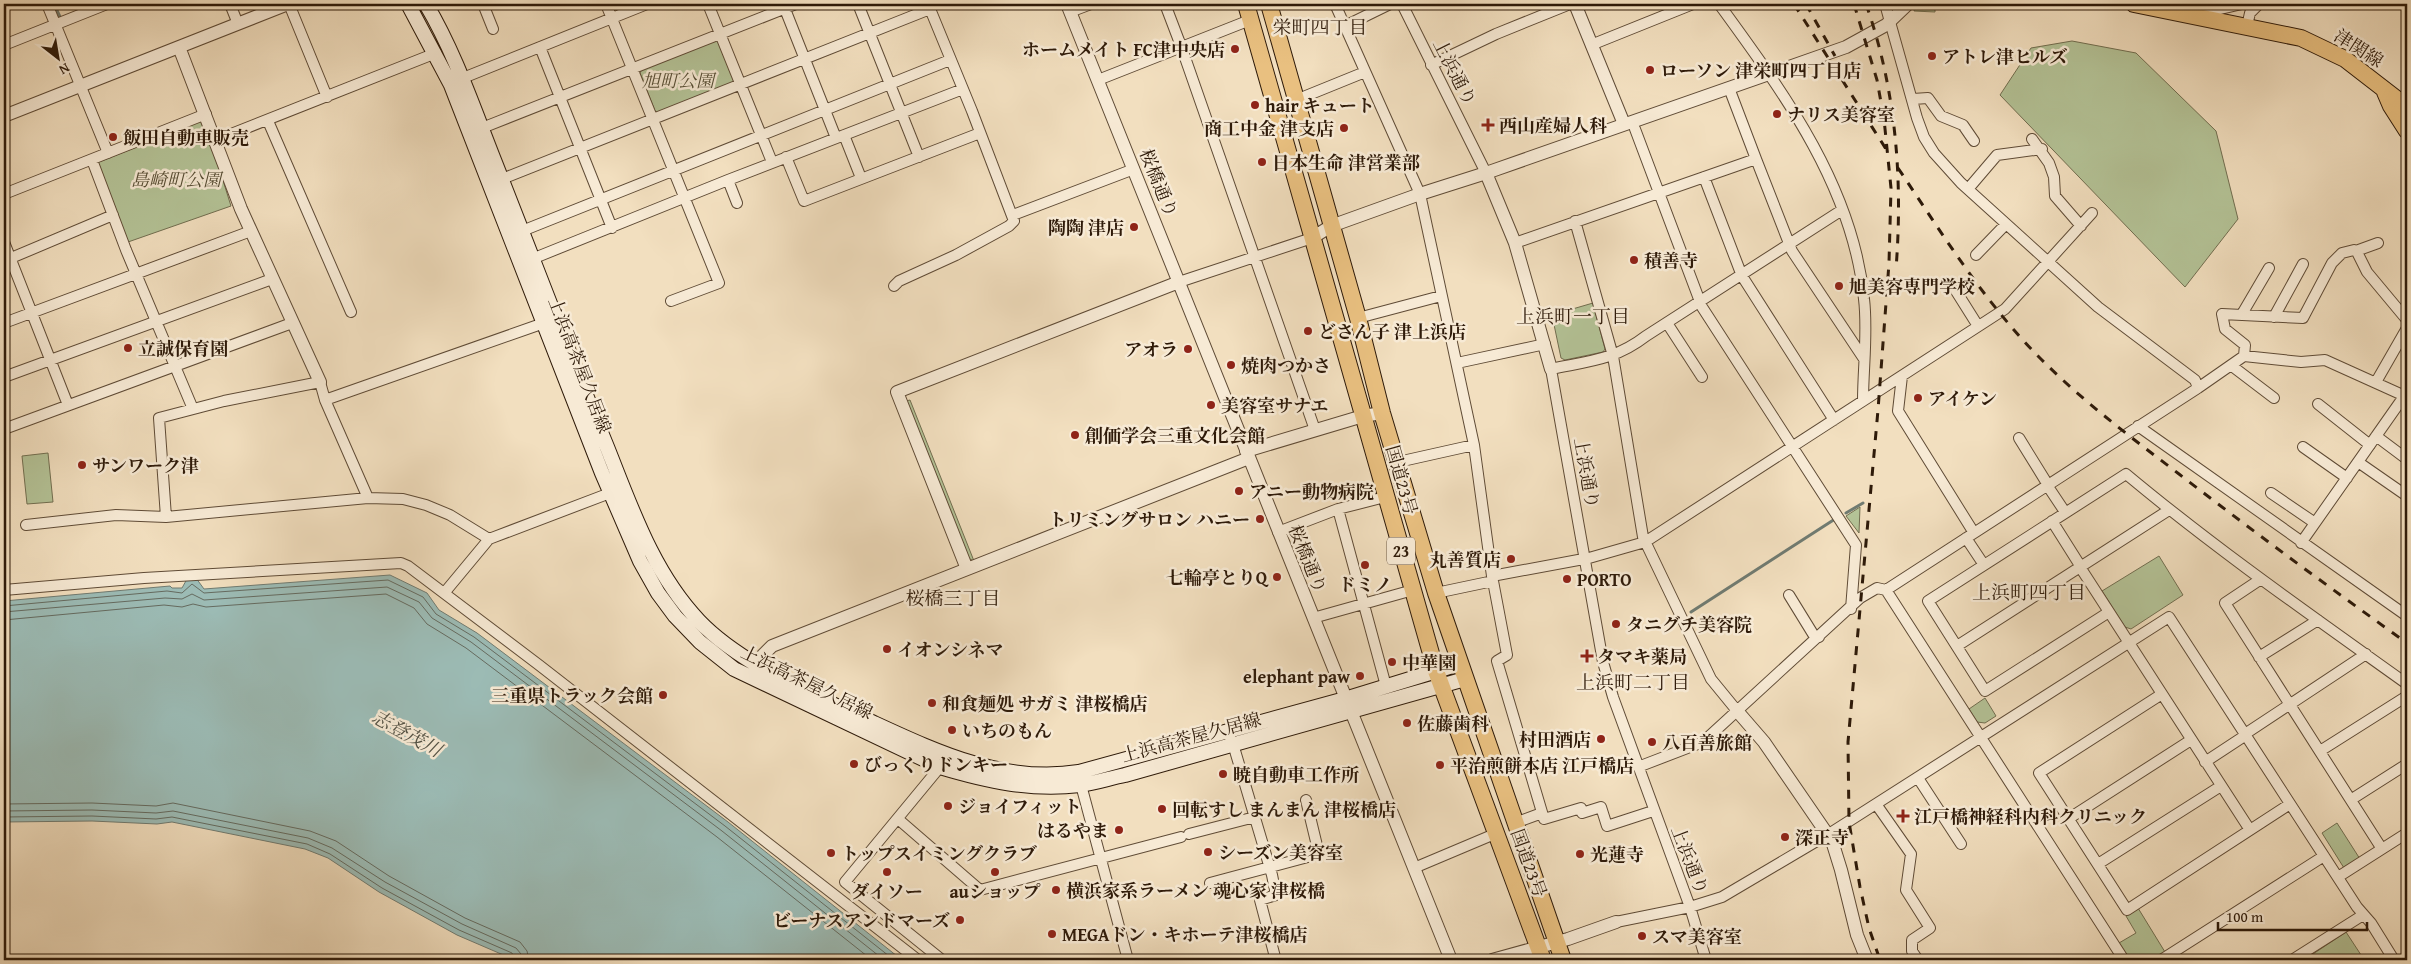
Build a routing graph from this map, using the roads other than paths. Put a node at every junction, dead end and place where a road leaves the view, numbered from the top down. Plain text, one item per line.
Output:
1 (47, 4) edge
2 (107, 4) edge
3 (230, 4) edge
4 (289, 4) edge
5 (408, 4) edge
6 (426, 4) edge
7 (483, 4) edge
8 (606, 4) edge
9 (648, 4) edge
10 (708, 4) edge
11 (796, 4) edge
12 (858, 4) edge
13 (1091, 4) edge
14 (1164, 4) edge
15 (1246, 4) edge
16 (1269, 4) edge
17 (1335, 4) edge
18 (1390, 4) edge
19 (1402, 4) edge
20 (1570, 4) edge
21 (1575, 4) edge
22 (1692, 4) edge
23 (1718, 4) edge
24 (1885, 4) edge
25 (1908, 4) edge
26 (2134, 4) edge
27 (2242, 4) edge
28 (2260, 4) edge
29 (783, 6) edge
30 (929, 6) edge
31 (1069, 8) edge
32 (2193, 15) junction
33 (612, 18) junction
34 (1250, 20) junction
35 (1891, 21) junction
36 (56, 24) junction
37 (238, 24) junction
38 (1345, 26) junction
39 (2247, 26) junction
40 (493, 29) dead end
41 (870, 32) junction
42 (721, 34) junction
43 (1592, 44) junction
44 (4, 45) edge
45 (540, 46) junction
46 (1182, 46) junction
47 (179, 47) junction
48 (436, 53) junction
49 (804, 59) junction
50 (950, 60) junction
51 (1431, 65) junction
52 (632, 69) junction
53 (1365, 72) junction
54 (1770, 74) junction
55 (463, 78) junction
56 (1098, 80) junction
57 (740, 84) junction
58 (890, 84) junction
59 (81, 86) junction
60 (1729, 88) junction
61 (963, 89) junction
62 (2384, 90) junction
63 (327, 97) junction
64 (560, 98) junction
65 (1913, 99) junction
66 (1296, 100) junction
67 (2407, 107) edge
68 (825, 110) junction
69 (901, 113) junction
70 (206, 114) junction
71 (4, 116) edge
72 (653, 119) junction
73 (268, 121) junction
74 (1629, 126) junction
75 (482, 128) junction
76 (2407, 131) edge
77 (980, 133) junction
78 (760, 135) junction
79 (840, 136) junction
80 (2032, 138) dead end
81 (216, 140) junction
82 (1974, 141) dead end
83 (580, 148) junction
84 (2042, 149) junction
85 (108, 153) junction
86 (786, 157) junction
87 (919, 157) junction
88 (1756, 158) junction
89 (92, 160) junction
90 (772, 162) junction
91 (1134, 169) junction
92 (673, 170) junction
93 (1486, 173) junction
94 (1704, 177) junction
95 (861, 178) junction
96 (502, 179) junction
97 (728, 180) junction
98 (1968, 188) junction
99 (1658, 193) junction
100 (4, 194) edge
101 (1420, 194) junction
102 (684, 197) junction
103 (600, 199) junction
104 (737, 202) dead end
105 (1842, 210) junction
106 (2090, 213) dead end
107 (113, 215) junction
108 (1013, 215) junction
109 (1575, 221) junction
110 (2006, 224) junction
111 (1331, 226) junction
112 (2081, 226) junction
113 (612, 228) junction
114 (251, 231) junction
115 (522, 231) junction
116 (1312, 238) junction
117 (4, 242) edge
118 (2378, 242) dead end
119 (1515, 243) junction
120 (1790, 244) junction
121 (2356, 251) junction
122 (1976, 255) dead end
123 (1255, 256) junction
124 (532, 259) junction
125 (7, 260) edge
126 (2047, 262) junction
127 (2303, 264) dead end
128 (2269, 268) dead end
129 (136, 274) junction
130 (1742, 276) junction
131 (272, 279) junction
132 (1179, 282) junction
133 (894, 286) dead end
134 (1956, 292) dead end
135 (1442, 296) junction
136 (671, 301) dead end
137 (1700, 302) junction
138 (351, 312) dead end
139 (31, 313) junction
140 (2242, 314) junction
141 (2274, 317) junction
142 (1358, 318) junction
143 (2407, 320) edge
144 (156, 322) junction
145 (4, 323) edge
146 (292, 323) junction
147 (544, 323) junction
148 (1666, 323) junction
149 (1978, 326) junction
150 (2407, 328) edge
151 (1545, 344) junction
152 (1613, 356) junction
153 (2244, 356) junction
154 (1864, 359) junction
155 (50, 360) junction
156 (1457, 363) junction
157 (175, 366) junction
158 (2232, 366) junction
159 (1551, 369) junction
160 (1902, 376) junction
161 (1702, 377) dead end
162 (4, 378) edge
163 (320, 382) junction
164 (2376, 382) junction
165 (2198, 388) junction
166 (2406, 395) edge
167 (2274, 398) dead end
168 (325, 400) junction
169 (1863, 401) junction
170 (2318, 404) dead end
171 (68, 405) junction
172 (193, 409) junction
173 (1382, 413) junction
174 (1363, 416) junction
175 (1834, 420) junction
176 (2138, 426) junction
177 (4, 429) edge
178 (1315, 430) junction
179 (2376, 436) junction
180 (2019, 438) dead end
181 (1474, 445) junction
182 (2370, 445) junction
183 (1792, 446) junction
184 (2303, 447) dead end
185 (1248, 454) junction
186 (2404, 457) dead end
187 (1398, 462) junction
188 (2358, 462) junction
189 (2347, 478) junction
190 (2048, 485) junction
191 (617, 490) junction
192 (2271, 493) dead end
193 (2407, 496) edge
194 (1385, 497) junction
195 (368, 498) junction
196 (1338, 509) junction
197 (2169, 510) junction
198 (2065, 512) junction
199 (166, 517) junction
200 (2052, 521) junction
201 (2315, 523) junction
202 (26, 525) dead end
203 (1278, 532) junction
204 (1970, 535) junction
205 (489, 539) junction
206 (1645, 542) junction
207 (2301, 543) junction
208 (1585, 559) junction
209 (1984, 565) junction
210 (2080, 567) junction
211 (967, 569) junction
212 (1493, 579) junction
213 (2261, 580) junction
214 (4, 590) edge
215 (1413, 590) junction
216 (1886, 590) junction
217 (445, 592) junction
218 (1436, 593) junction
219 (1788, 595) dead end
220 (1363, 604) junction
221 (1851, 609) junction
222 (2109, 612) junction
223 (2407, 616) edge
224 (1313, 618) junction
225 (2318, 620) junction
226 (1819, 637) junction
227 (2129, 642) junction
228 (1957, 646) junction
229 (2366, 654) junction
230 (2259, 657) junction
231 (757, 664) junction
232 (1462, 671) junction
233 (1439, 679) junction
234 (2407, 684) edge
235 (1386, 686) junction
236 (2162, 694) junction
237 (2407, 696) edge
238 (1345, 699) junction
239 (2290, 704) junction
240 (1351, 712) junction
241 (1738, 712) junction
242 (2246, 735) junction
243 (1980, 737) junction
244 (1230, 738) junction
245 (2191, 740) junction
246 (2320, 751) junction
247 (2204, 762) junction
248 (2407, 764) edge
249 (940, 767) junction
250 (1638, 767) junction
251 (1918, 778) junction
252 (1081, 785) junction
253 (2221, 786) junction
254 (2352, 799) junction
255 (1306, 800) dead end
256 (1876, 804) junction
257 (2290, 804) junction
258 (1653, 811) junction
259 (1542, 813) junction
260 (1255, 817) junction
261 (898, 819) junction
262 (2068, 819) junction
263 (1515, 822) junction
264 (2250, 830) junction
265 (1496, 833) junction
266 (2407, 833) edge
267 (1827, 835) junction
268 (1961, 844) dead end
269 (2382, 849) junction
270 (2324, 856) junction
271 (1100, 858) junction
272 (2098, 864) junction
273 (1270, 867) junction
274 (1414, 868) junction
275 (2338, 877) junction
276 (1210, 883) dead end
277 (1690, 907) junction
278 (2363, 914) junction
279 (1616, 922) joint
280 (1556, 943) junction
281 (1541, 954) edge
282 (1275, 957) dead end
283 (918, 960) edge
284 (942, 960) edge
285 (1128, 960) edge
286 (1451, 960) edge
287 (1492, 960) edge
288 (1563, 960) edge
289 (1706, 960) edge
290 (1867, 960) edge
291 (1918, 960) edge
292 (2124, 960) edge
293 (2161, 960) edge
294 (2292, 960) edge
295 (2394, 960) edge

1 - 36 street
2 - 36 street
3 - 37 street
4 - 37 street
4 - 63 street
5 - 48 main road, 上浜高茶屋久居線
6 - 55 main road, 上浜高茶屋久居線
7 - 40 street
8 - 33 street
9 - 33 street
10 - 42 street
11 - 29 street
12 - 41 street
13 - 31 street
14 - 46 street
15 - 34 main road, 国道23号 / 23
16 - 66 main road, 国道23号 / 23
17 - 38 street
18 - 38 street
19 - 51 street, 上浜通り
20 - 51 street
21 - 43 street
22 - 43 street
23 - 54 street
24 - 35 street
25 - 35 street
26 - 32 main road, 津関線
27 - 32 street
28 - 39 street
29 - 42 street
29 - 49 street
30 - 41 street
30 - 50 street
31 - 56 street, 桜橋通り
32 - 39 main road, 津関線
33 - 45 street
33 - 52 street
34 - 46 street
34 - 116 main road, 国道23号 / 23
35 - 54 street
35 - 65 street
36 - 44 street
36 - 59 street
37 - 47 street
38 - 53 street
39 - 62 main road, 津関線
41 - 49 street
41 - 58 street
42 - 52 street
42 - 57 street
43 - 74 street
45 - 55 street
45 - 64 street
46 - 56 street
46 - 123 street
47 - 59 street
47 - 70 street
48 - 63 street
48 - 147 main road, 上浜高茶屋久居線
49 - 57 street
49 - 68 street
50 - 58 street
50 - 61 street
51 - 93 street, 上浜通り
52 - 64 street
52 - 72 street
53 - 66 street
53 - 101 street
54 - 60 street
54 - 105 street
55 - 75 main road, 上浜高茶屋久居線
56 - 91 street, 桜橋通り
57 - 72 street
57 - 78 street
58 - 68 street
58 - 69 street
59 - 71 street
59 - 85 street
60 - 74 street
60 - 88 street
61 - 69 street
61 - 77 street
62 - 67 main road, 津関線
62 - 76 main road, 津関線
63 - 73 street
64 - 75 street
64 - 83 street
65 - 82 street
65 - 98 street
66 - 111 main road, 国道23号 / 23
68 - 78 street
68 - 79 street
69 - 79 street
69 - 87 street
70 - 81 street
70 - 85 street
72 - 83 street
72 - 92 street
73 - 81 street
73 - 138 street
74 - 93 street
74 - 99 street
75 - 96 main road, 上浜高茶屋久居線
77 - 87 street
77 - 108 street
78 - 90 street
78 - 92 street
79 - 86 street
79 - 95 street
80 - 84 street
81 - 114 street
83 - 96 street
83 - 103 street
84 - 98 street
84 - 112 street
85 - 89 street
86 - 90 street
86 - 95 street
87 - 95 street
88 - 94 street
88 - 120 street
89 - 100 street
89 - 107 street
90 - 97 street
91 - 108 street
91 - 132 street, 桜橋通り
92 - 102 street
92 - 103 street
93 - 101 street
93 - 119 street, 上浜通り
94 - 99 street
94 - 130 street
96 - 115 main road, 上浜高茶屋久居線
97 - 102 street
97 - 104 street
98 - 110 street
99 - 109 street
99 - 137 street
101 - 111 street
101 - 135 street
102 - 113 street
102 - 136 street
103 - 113 street
103 - 115 street
105 - 120 street
105 - 154 street
106 - 112 street
107 - 125 street
107 - 129 street
108 - 133 street
109 - 119 street
109 - 152 street
110 - 122 street
110 - 126 street
111 - 116 street
111 - 142 main road, 国道23号 / 23
112 - 126 street
113 - 124 street
114 - 129 street
114 - 131 street
115 - 124 main road, 上浜高茶屋久居線
116 - 123 street
116 - 174 main road, 国道23号 / 23
117 - 125 street
118 - 121 street
119 - 151 street, 上浜通り
120 - 130 street
120 - 154 street
121 - 141 street
121 - 143 street
123 - 132 street
123 - 178 street
124 - 191 main road, 上浜高茶屋久居線
125 - 139 street
126 - 149 street
126 - 165 street
127 - 141 street
128 - 140 street
129 - 139 street
129 - 144 street
130 - 137 street
130 - 175 street
131 - 144 street
131 - 146 street
132 - 185 street, 桜橋通り
132 - 211 street
134 - 149 street
135 - 142 street
135 - 156 street
137 - 148 street
137 - 183 street
139 - 145 street
139 - 155 street
140 - 141 street
140 - 153 street
142 - 173 main road, 国道23号 / 23
144 - 155 street
144 - 157 street
146 - 157 street
146 - 163 street
147 - 168 street
147 - 191 main road, 上浜高茶屋久居線
148 - 152 street
148 - 161 street
149 - 160 street
150 - 164 street
151 - 156 street
151 - 159 street, 上浜通り
152 - 159 street
152 - 206 street
153 - 158 street
153 - 164 street
154 - 169 street
155 - 162 street
155 - 171 street
156 - 181 street
157 - 171 street
157 - 172 street
158 - 165 street
158 - 167 street
159 - 208 street, 上浜通り
160 - 169 street
160 - 204 street
163 - 168 street
163 - 172 street
164 - 166 street
165 - 176 street
166 - 179 street
168 - 195 street
169 - 175 street
170 - 182 street
171 - 177 street
172 - 199 street
173 - 174 street
173 - 187 main road, 国道23号 / 23
174 - 178 street
174 - 194 main road, 国道23号 / 23
175 - 183 street
176 - 190 street
176 - 207 street
178 - 185 street
179 - 182 street
179 - 186 street
180 - 190 street
181 - 187 street
181 - 212 street
182 - 188 street
183 - 206 street
183 - 221 street
184 - 189 street
185 - 203 street, 桜橋通り
185 - 211 street
187 - 218 main road, 国道23号 / 23
188 - 189 street
188 - 193 street
189 - 201 street
190 - 198 street
190 - 204 street
191 - 205 street
191 - 231 main road, 上浜高茶屋久居線
191 - 249 main road, 上浜高茶屋久居線
192 - 201 street
194 - 196 street
194 - 215 main road, 国道23号 / 23
195 - 199 street
195 - 205 street
196 - 203 street
196 - 220 street
197 - 198 street
197 - 210 street
197 - 213 street
198 - 200 street
199 - 202 street
200 - 209 street
200 - 210 street
201 - 207 street
203 - 224 street, 桜橋通り
204 - 209 street
204 - 216 street
205 - 217 street
206 - 208 street
206 - 241 street
207 - 223 street
208 - 212 street
208 - 250 street, 上浜通り
209 - 228 street
210 - 222 street
210 - 228 street
211 - 231 street
212 - 218 street
212 - 259 street
213 - 225 street
213 - 230 street
214 - 217 street
215 - 220 street
215 - 233 main road, 国道23号 / 23
216 - 221 street
216 - 243 street
217 - 283 street
218 - 232 main road, 国道23号 / 23
219 - 226 street
220 - 224 street
220 - 235 street
221 - 226 street
222 - 227 street
222 - 228 street
224 - 238 street, 桜橋通り
225 - 229 street
225 - 230 street
226 - 241 street
227 - 236 street
227 - 242 street
227 - 243 street
229 - 234 street
229 - 239 street
230 - 239 street
231 - 244 main road, 上浜高茶屋久居線
232 - 233 main road, 上浜高茶屋久居線
232 - 263 main road, 国道23号 / 23
233 - 235 main road, 上浜高茶屋久居線
233 - 240 main road, 上浜高茶屋久居線
233 - 265 main road, 国道23号 / 23
235 - 238 main road, 上浜高茶屋久居線
236 - 245 street
236 - 262 street
237 - 246 street
238 - 240 street, 桜橋通り
238 - 244 main road, 上浜高茶屋久居線
239 - 242 street
239 - 246 street
240 - 244 main road, 上浜高茶屋久居線
240 - 274 street, 桜橋通り
241 - 250 street
241 - 267 street
242 - 247 street
242 - 257 street
243 - 251 street
243 - 292 street
244 - 252 main road, 上浜高茶屋久居線
244 - 260 street
245 - 247 street
245 - 262 street
246 - 254 street
247 - 253 street
248 - 254 street
249 - 252 main road, 上浜高茶屋久居線
249 - 261 street
250 - 258 street, 上浜通り
251 - 256 street
251 - 268 street
252 - 271 street
253 - 264 street
253 - 272 street
254 - 269 street
255 - 273 street
256 - 267 street
256 - 291 street
257 - 264 street
257 - 270 street
258 - 259 street
258 - 277 street, 上浜通り
259 - 263 street
260 - 271 street
260 - 273 street
261 - 271 street
261 - 284 street
262 - 272 street
263 - 280 main road, 国道23号 / 23
264 - 272 street
265 - 274 street
265 - 281 main road, 国道23号 / 23
266 - 269 street
267 - 277 street
267 - 290 street
269 - 275 street
270 - 275 street
270 - 293 street
271 - 285 street
273 - 276 street
273 - 282 street
274 - 286 street, 桜橋通り
275 - 278 street
277 - 279 street
277 - 289 street, 上浜通り
278 - 294 street
278 - 295 street
279 - 280 street
280 - 281 street
280 - 288 main road, 国道23号 / 23
281 - 287 street

